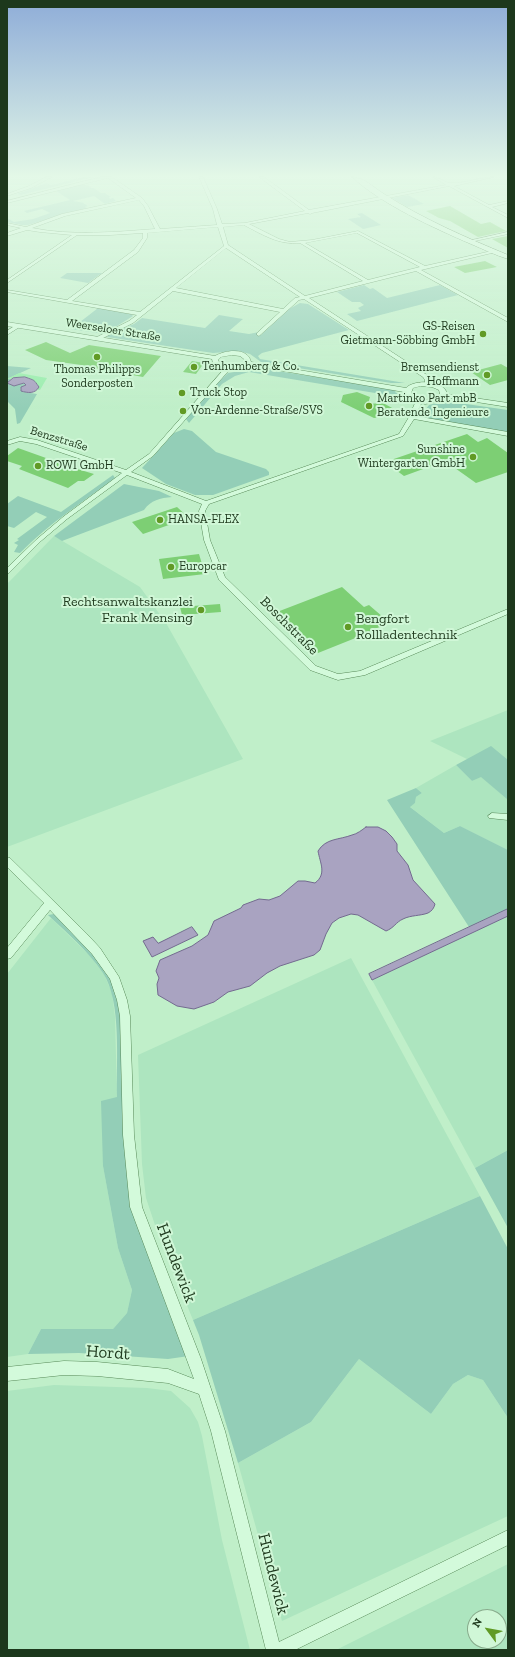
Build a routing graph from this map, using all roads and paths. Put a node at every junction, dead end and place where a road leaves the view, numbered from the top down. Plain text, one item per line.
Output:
1 (47, 254) edge
2 (131, 254) edge
3 (216, 254) edge
4 (239, 254) edge
5 (321, 254) edge
6 (400, 254) edge
7 (480, 254) edge
8 (425, 268) junction
9 (417, 270) junction
10 (7, 282) edge
11 (368, 282) junction
12 (172, 289) junction
13 (7, 291) edge
14 (304, 297) junction
15 (68, 301) junction
16 (284, 311) junction
17 (141, 314) junction
18 (508, 320) edge
19 (7, 324) edge
20 (18, 326) junction
21 (7, 333) edge
22 (260, 334) dead end
23 (97, 339) junction
24 (216, 358) junction
25 (248, 363) junction
26 (228, 368) junction
27 (428, 384) junction
28 (407, 390) junction
29 (443, 395) junction
30 (420, 401) junction
31 (508, 405) edge
32 (412, 417) junction
33 (508, 434) edge
34 (7, 442) edge
35 (127, 473) junction
36 (206, 503) junction
37 (7, 572) edge
38 (508, 611) edge
39 (492, 816) dead end
40 (508, 817) edge
41 (7, 861) edge
42 (50, 903) junction
43 (7, 955) edge
44 (7, 1374) edge
45 (205, 1390) junction
46 (508, 1537) edge
47 (274, 1650) edge
48 (280, 1650) edge

1 - 10 street
2 - 15 street
3 - 12 street
4 - 14 street
5 - 11 street
6 - 8 street
7 - 8 street
8 - 9 street
9 - 11 street
9 - 18 street
11 - 14 street
12 - 16 street
12 - 17 street
13 - 15 street
14 - 16 street
14 - 27 street
15 - 17 street
16 - 22 street
17 - 23 street
19 - 20 street, Weerseloer Straße
20 - 21 street
20 - 23 street, Weerseloer Straße
23 - 24 street, Weerseloer Straße
24 - 25 street
24 - 26 street
25 - 26 street
25 - 28 street
26 - 35 street
27 - 28 street
27 - 29 street
28 - 30 street
29 - 30 street
29 - 31 street
30 - 32 street
32 - 33 street
32 - 36 street
34 - 35 street, Benzstraße
35 - 36 street
35 - 37 street
36 - 38 street, Boschstraße
39 - 40 street
41 - 42 street, Hundewick
42 - 43 street
42 - 45 street, Hundewick
44 - 45 street, Hordt
45 - 47 street, Hundewick
46 - 48 street

